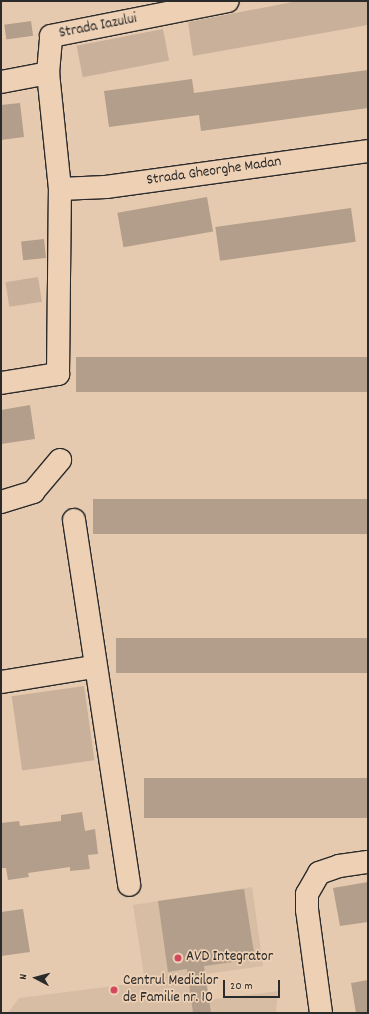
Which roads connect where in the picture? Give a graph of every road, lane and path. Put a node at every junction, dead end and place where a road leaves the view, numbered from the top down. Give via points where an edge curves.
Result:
1 (228, 1) edge
2 (48, 73) junction
3 (1, 82) edge
4 (368, 151) edge
5 (60, 189) junction
6 (1, 383) edge
7 (60, 460) dead end
8 (1, 502) edge
9 (74, 520) dead end
10 (94, 667) junction
11 (1, 682) edge
12 (368, 862) edge
13 (129, 885) dead end
14 (321, 1013) edge

1 - 2 street, Strada Iazului via 52,36
2 - 3 street
2 - 5 street
4 - 5 street, Strada Gheorghe Madan via 106,188
5 - 6 street via 58,374
7 - 8 street via 33,492
9 - 10 street
10 - 11 street
10 - 13 street
12 - 14 street via 340,866 319,873 307,894

